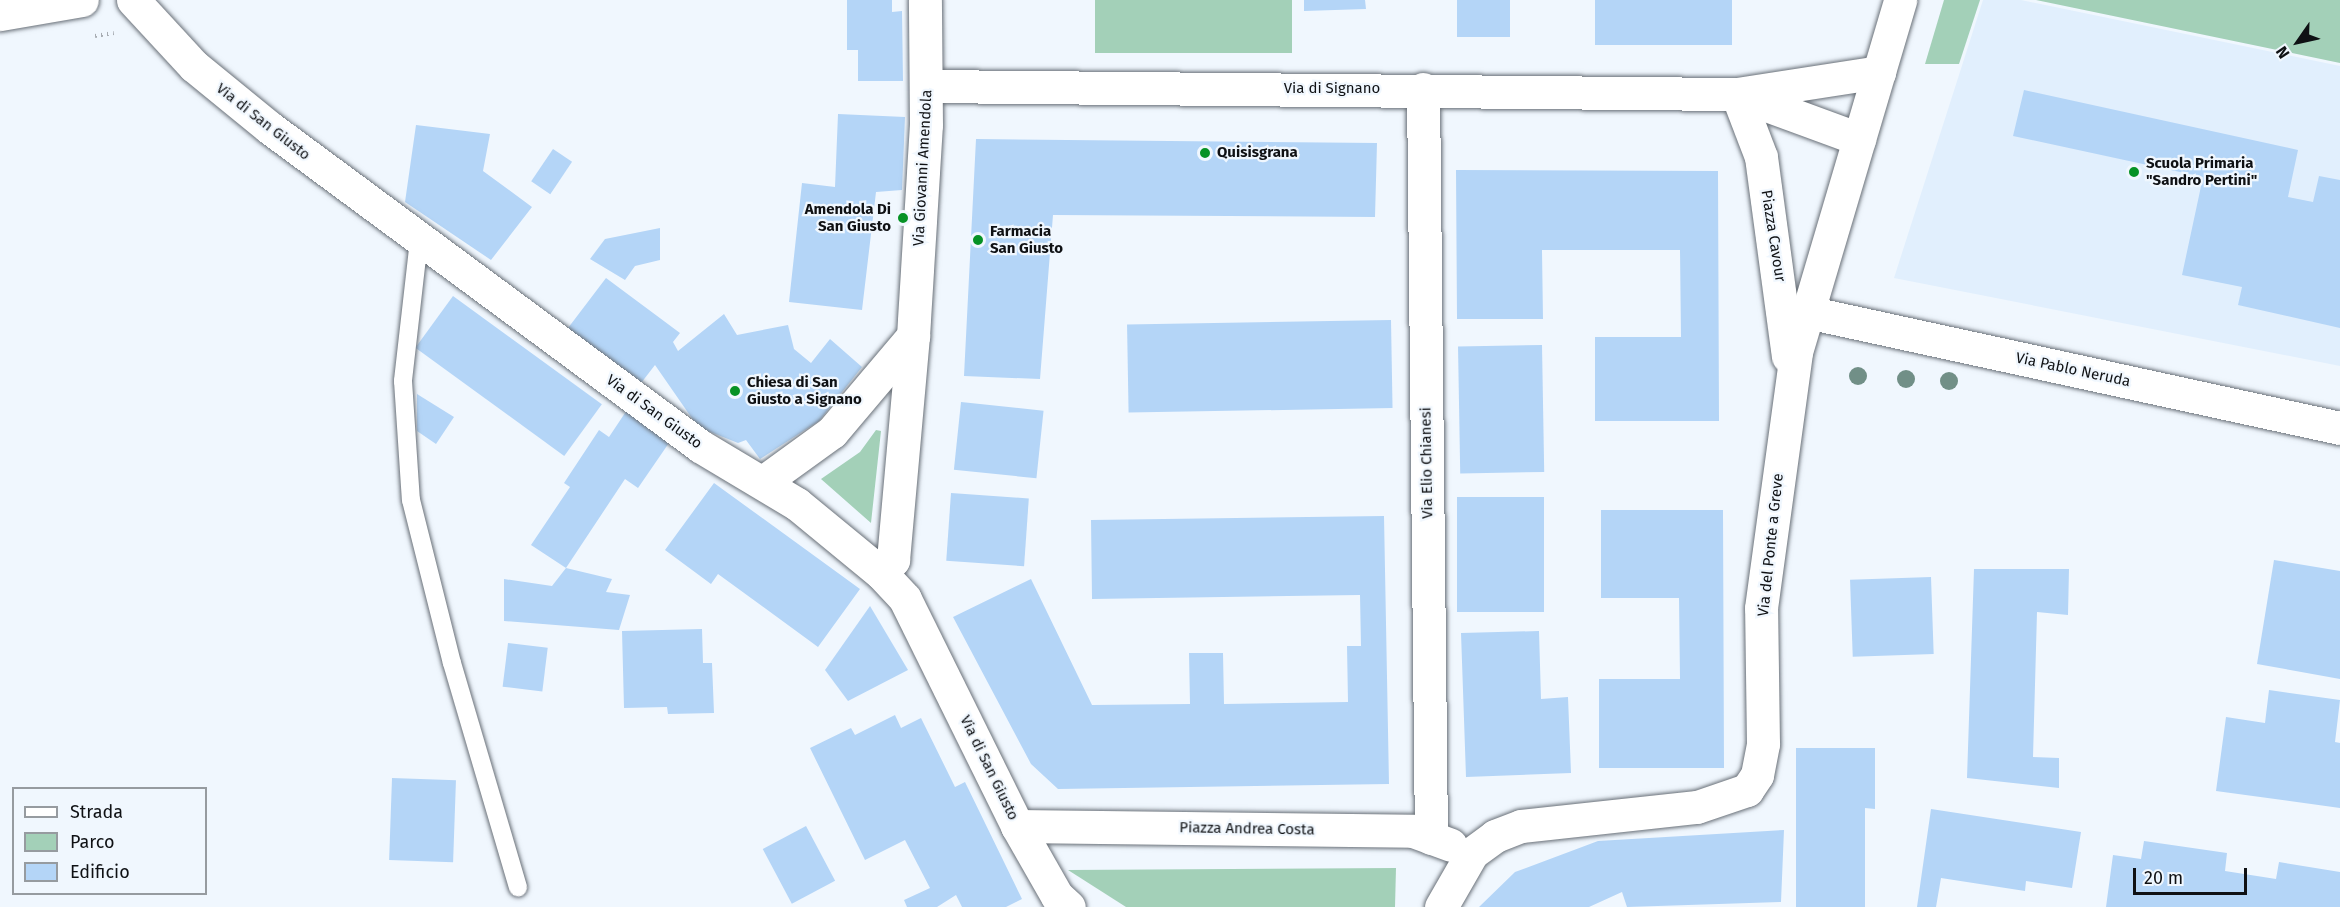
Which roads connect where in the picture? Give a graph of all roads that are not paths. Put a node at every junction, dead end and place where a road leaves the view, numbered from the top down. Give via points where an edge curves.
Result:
1 (82, 0) edge
2 (133, 0) edge
3 (925, 0) edge
4 (1900, 0) edge
5 (0, 14) edge
6 (1879, 72) junction
7 (927, 86) junction
8 (1423, 89) junction
9 (1737, 94) junction
10 (1859, 139) junction
11 (419, 240) junction
12 (1807, 312) junction
13 (913, 336) junction
14 (1790, 383) junction
15 (2340, 428) edge
16 (763, 482) junction
17 (881, 573) junction
18 (1017, 826) junction
19 (1431, 838) junction
20 (1472, 853) junction
21 (518, 887) dead end
22 (1069, 907) edge
23 (1441, 907) edge

1 - 5 street
2 - 11 street, Via di San Giusto via 216,87
3 - 7 street, Via Giovanni Amendola
4 - 6 street, Via del Ponte a Greve
6 - 9 street
6 - 10 street, Via del Ponte a Greve
7 - 8 street, Via di Signano
7 - 13 street, Via Giovanni Amendola
8 - 9 street, Via di Signano
8 - 19 street, Via Elio Chianesi
9 - 10 street
9 - 14 street, Piazza Cavour via 1761,157
10 - 12 street, Via del Ponte a Greve
11 - 16 street, Via di San Giusto via 700,446
11 - 21 lane via 403,381 411,500 452,663
12 - 14 street, Via del Ponte a Greve
12 - 15 street, Via Pablo Neruda
13 - 16 street via 832,432
13 - 17 street, Via Giovanni Amendola via 894,560
14 - 20 street, Via del Ponte a Greve via 1761,608 1763,760 1752,783 1728,799 1697,807 1521,826
16 - 17 street, Via di San Giusto
17 - 18 street, Via di San Giusto via 905,599
18 - 19 street, Piazza Andrea Costa via 1413,831
18 - 22 street, Via di San Giusto via 1057,896
19 - 20 street, Piazza Andrea Costa
20 - 23 street

